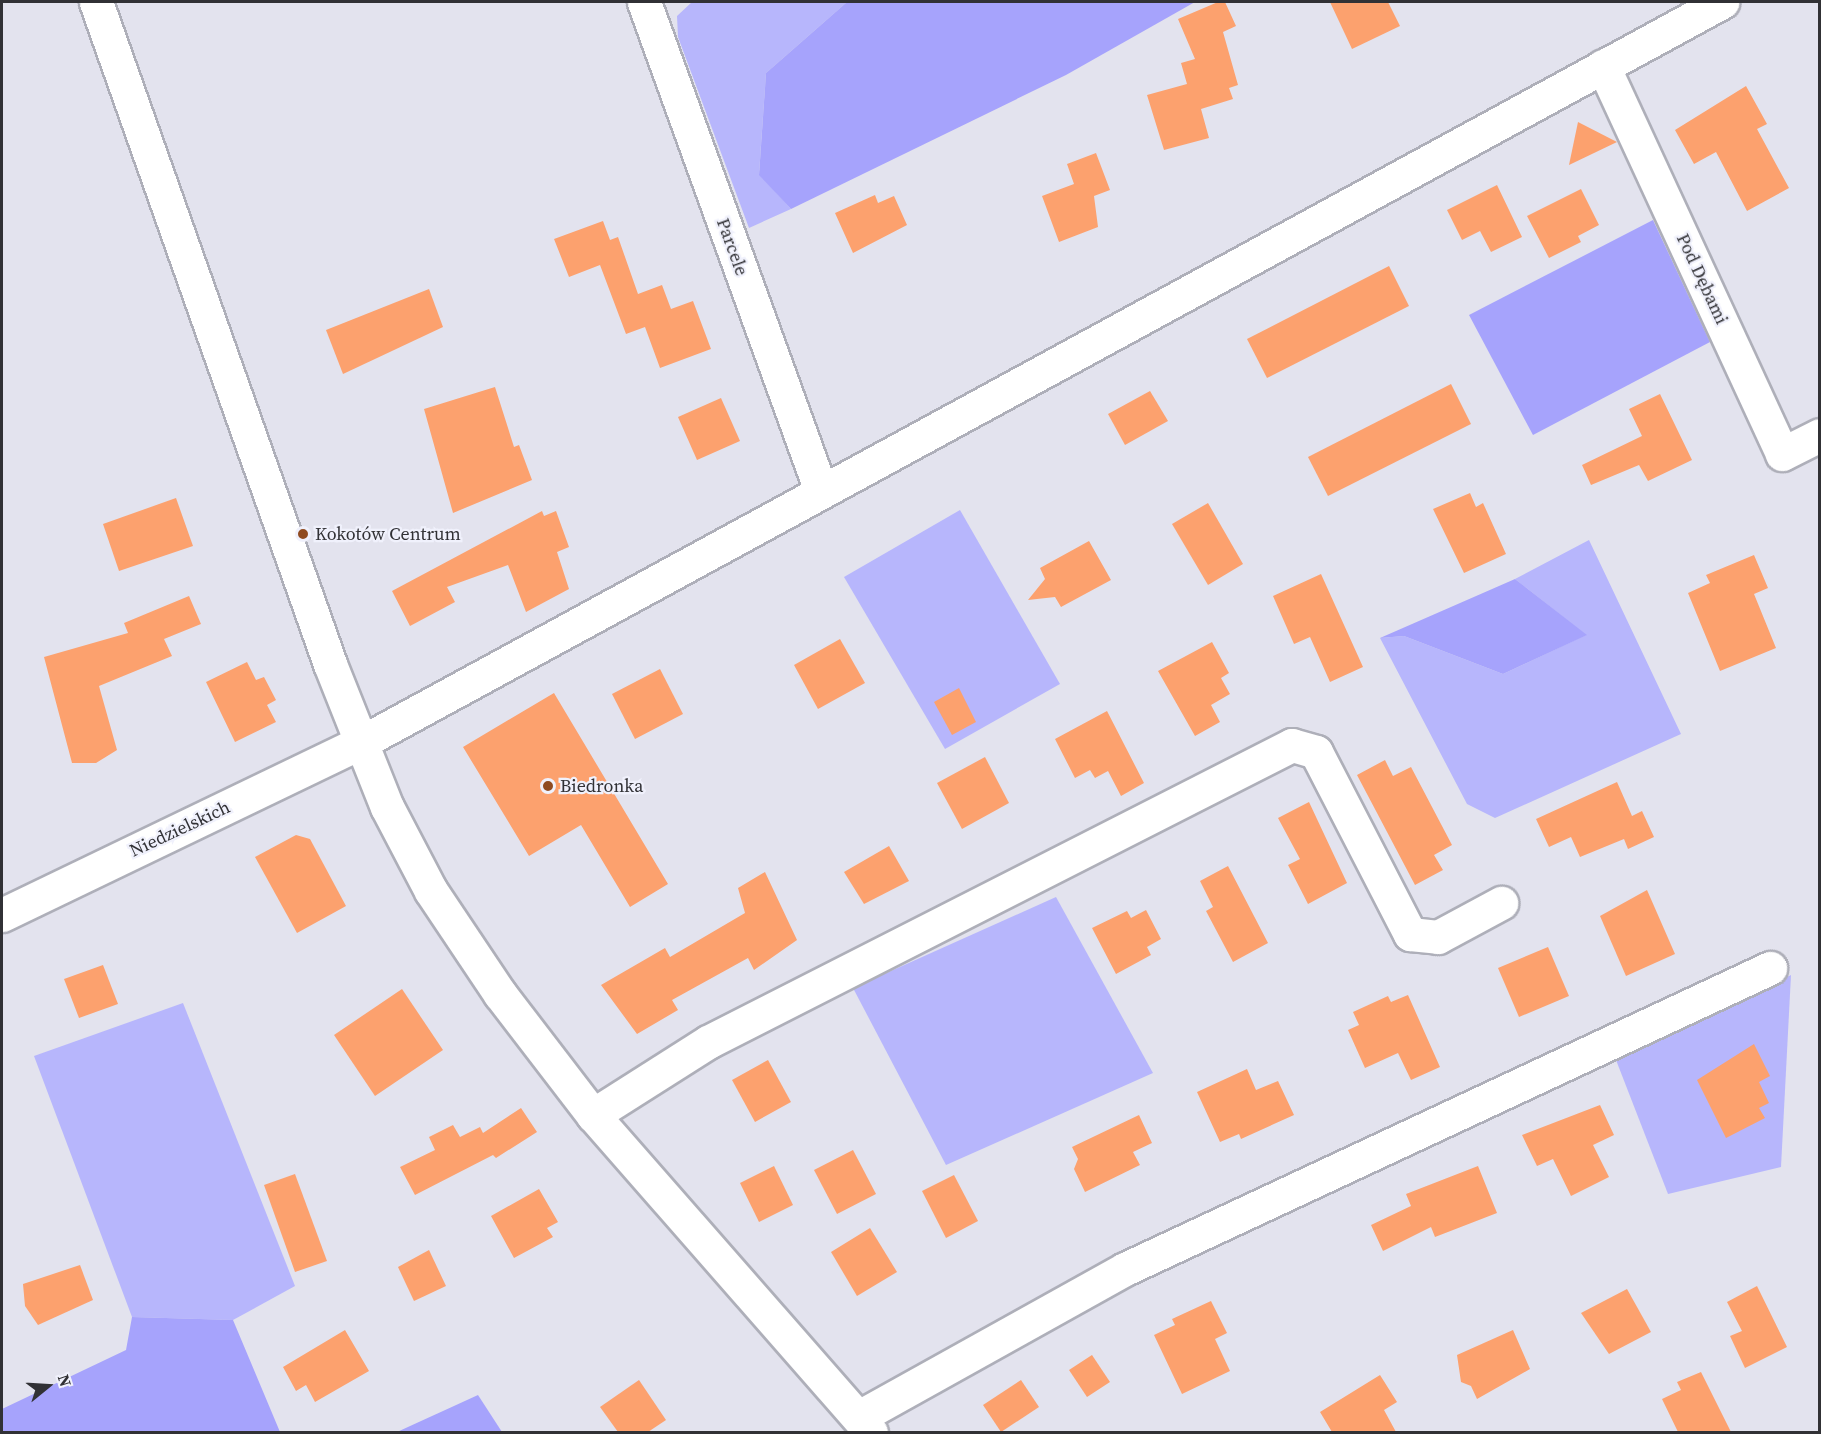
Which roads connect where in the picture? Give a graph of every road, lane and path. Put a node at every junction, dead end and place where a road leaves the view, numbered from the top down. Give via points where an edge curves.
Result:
1 (96, 2) edge
2 (1722, 2) edge
3 (649, 3) edge
4 (1603, 66) junction
5 (1820, 435) edge
6 (821, 491) junction
7 (360, 743) junction
8 (1501, 903) dead end
9 (2, 915) edge
10 (1770, 968) dead end
11 (593, 1115) junction
12 (865, 1425) edge

1 - 7 street
2 - 4 street, Niedzielskich
3 - 6 street, Parcele
4 - 5 street, Pod Dębami via 1782,454
4 - 6 street, Niedzielskich
6 - 7 street, Niedzielskich
7 - 9 street, Niedzielskich
7 - 11 street via 443,912
8 - 11 street via 1438,937 1410,934 1316,752 1292,745 708,1042
10 - 12 street via 1125,1269
11 - 12 street

